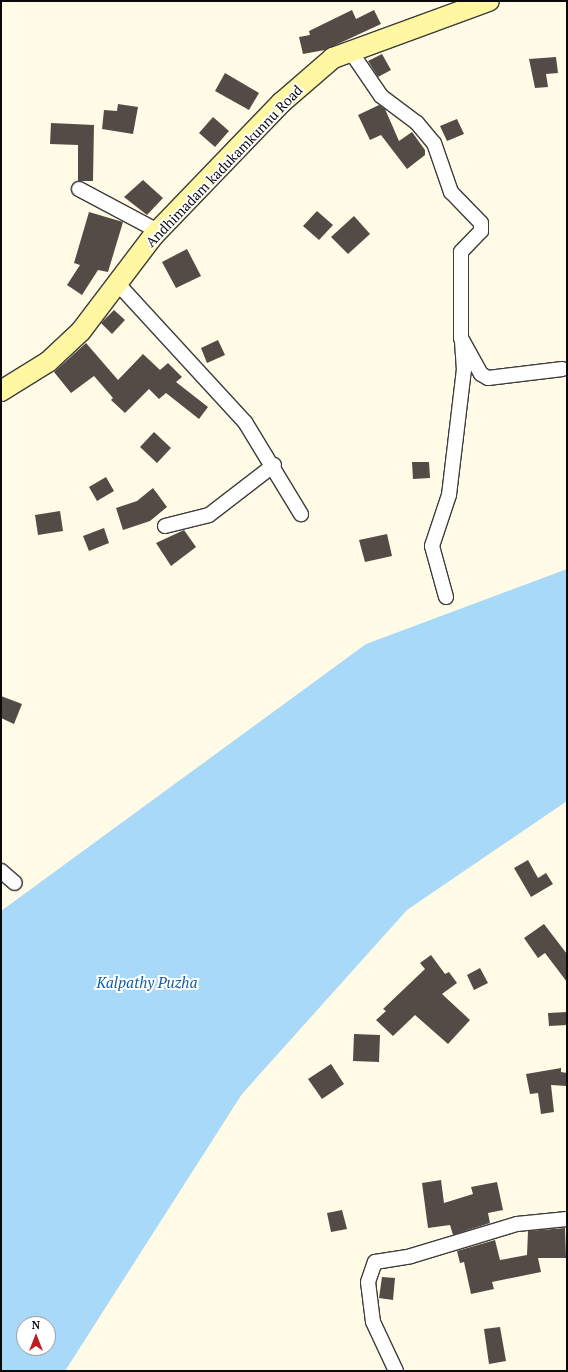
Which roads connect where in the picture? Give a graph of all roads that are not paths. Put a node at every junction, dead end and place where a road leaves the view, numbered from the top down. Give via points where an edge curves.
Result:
1 (488, 1) edge
2 (351, 52) junction
3 (79, 190) dead end
4 (158, 231) junction
5 (117, 283) junction
6 (461, 338) junction
7 (562, 369) dead end
8 (1, 391) edge
9 (274, 465) junction
10 (301, 514) dead end
11 (165, 526) dead end
12 (446, 597) dead end
13 (1, 871) edge
14 (15, 883) dead end
15 (567, 1219) edge
16 (396, 1371) edge

1 - 2 street, Andhimadam kadukamkunnu Road
2 - 4 street, Andhimadam kadukamkunnu Road via 332,58 281,103
2 - 6 street via 381,96 417,123 434,143 451,192 481,222 481,231 461,252
3 - 4 street
4 - 5 street, Andhimadam kadukamkunnu Road
5 - 8 street, Andhimadam kadukamkunnu Road via 81,331 48,362
5 - 9 street via 245,422
6 - 7 street via 481,374 488,378
6 - 12 street via 464,370 449,495 432,546
9 - 10 street
9 - 11 street via 208,514
13 - 14 street
15 - 16 street via 517,1224 411,1256 375,1262 368,1282 373,1322

